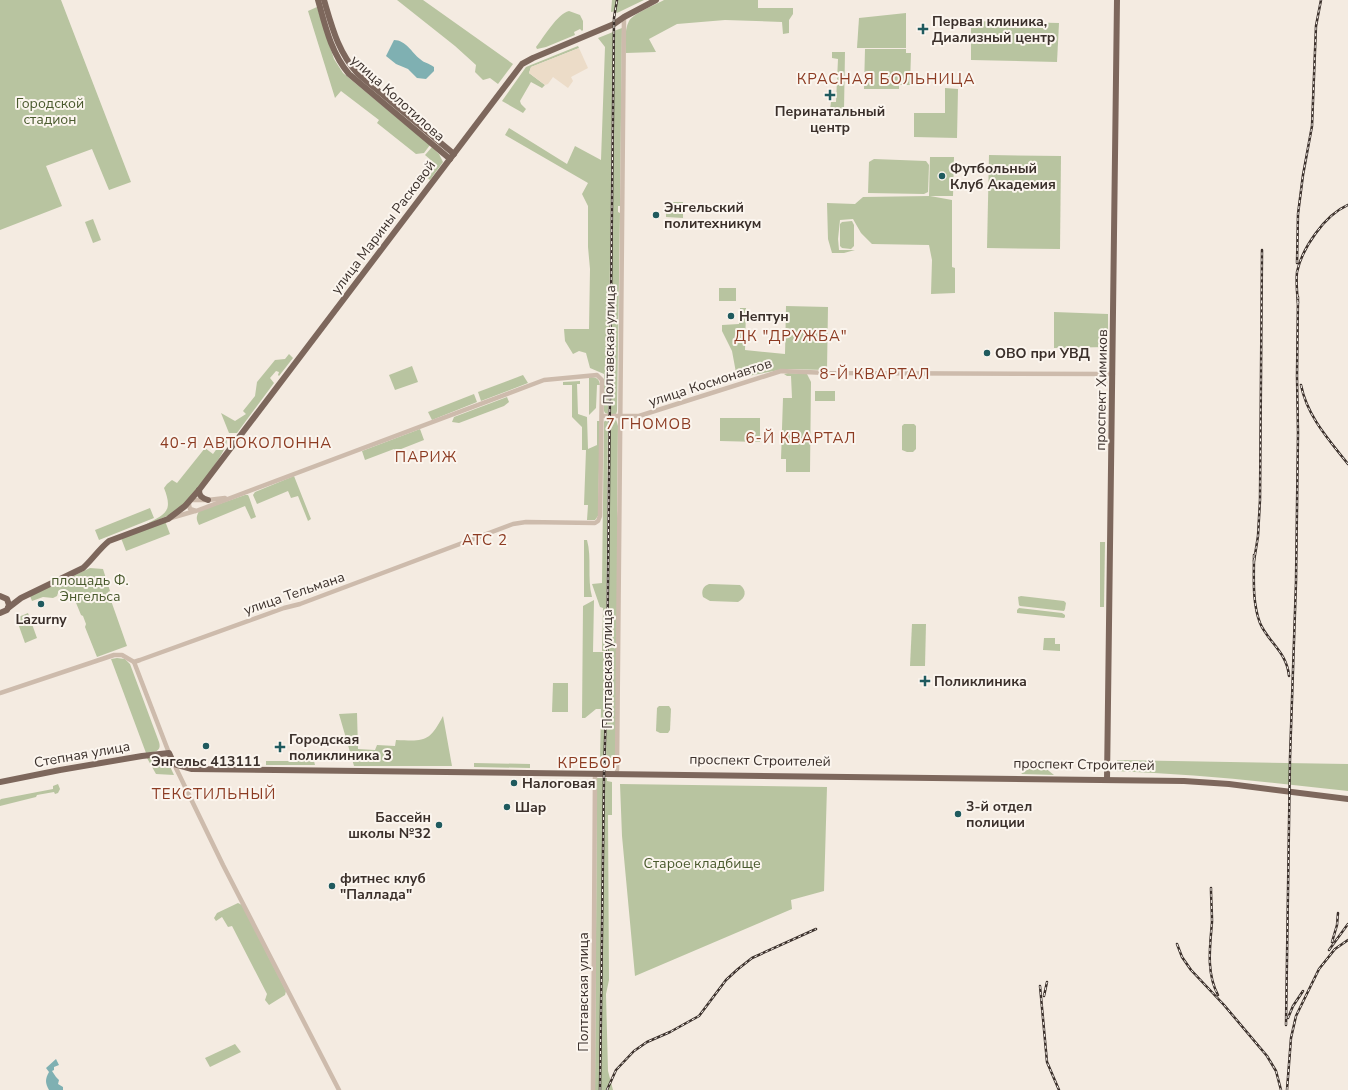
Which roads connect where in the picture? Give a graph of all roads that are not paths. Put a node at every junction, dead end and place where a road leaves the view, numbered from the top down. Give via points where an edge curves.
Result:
1 (318, 0) edge
2 (324, 0) edge
3 (656, 0) edge
4 (1117, 0) edge
5 (624, 17) junction
6 (329, 28) junction
7 (452, 157) junction
8 (1113, 374) junction
9 (602, 416) junction
10 (619, 416) junction
11 (199, 490) junction
12 (234, 496) junction
13 (208, 500) junction
14 (190, 501) junction
15 (196, 511) junction
16 (168, 519) junction
17 (598, 520) joint
18 (2, 596) edge
19 (21, 598) junction
20 (4, 611) edge
21 (0, 618) edge
22 (134, 662) junction
23 (0, 693) edge
24 (169, 752) junction
25 (173, 762) junction
26 (617, 770) junction
27 (595, 772) junction
28 (805, 774) junction
29 (1107, 778) junction
30 (0, 782) edge
31 (1261, 786) junction
32 (1348, 795) edge
33 (1348, 799) edge
34 (339, 1090) edge
35 (593, 1090) edge

1 - 6 main road, улица Колотилова
2 - 6 main road, улица Колотилова
3 - 5 main road, улица Марины Расковой
4 - 8 main road, проспект Химиков
5 - 7 main road, улица Марины Расковой via 614,24 522,64
5 - 10 street, Полтавская улица
6 - 7 main road, улица Колотилова via 336,56 349,74
7 - 11 main road, улица Марины Расковой
8 - 10 street, улица Космонавтов via 781,371 639,416
8 - 29 main road, проспект Химиков
9 - 10 street, улица Космонавтов
9 - 12 street, Полтавская улица via 601,378 596,375 544,380
9 - 17 street, Полтавская улица
10 - 26 street, Полтавская улица
11 - 13 main road via 201,497
11 - 14 main road, улица Марины Расковой
12 - 13 street
12 - 15 street
13 - 14 street
14 - 15 street via 190,509
14 - 16 main road, улица Марины Расковой
15 - 16 street
16 - 19 main road, улица Марины Расковой via 108,541 83,568
17 - 22 street, улица Тельмана via 594,523 513,524 300,604
18 - 19 main road
18 - 20 main road via 8,602
19 - 20 main road
20 - 21 main road
22 - 23 street via 122,655 114,655
22 - 24 street
24 - 25 main road
24 - 30 main road, Степная улица
25 - 27 main road, проспект Строителей via 192,766
25 - 34 street
26 - 27 main road, проспект Строителей
26 - 28 main road, проспект Строителей
27 - 28 main road, проспект Строителей
27 - 35 street, Полтавская улица
28 - 29 main road, проспект Строителей
29 - 31 main road, проспект Строителей via 1184,777
31 - 32 main road, проспект Строителей
31 - 33 main road, проспект Строителей

